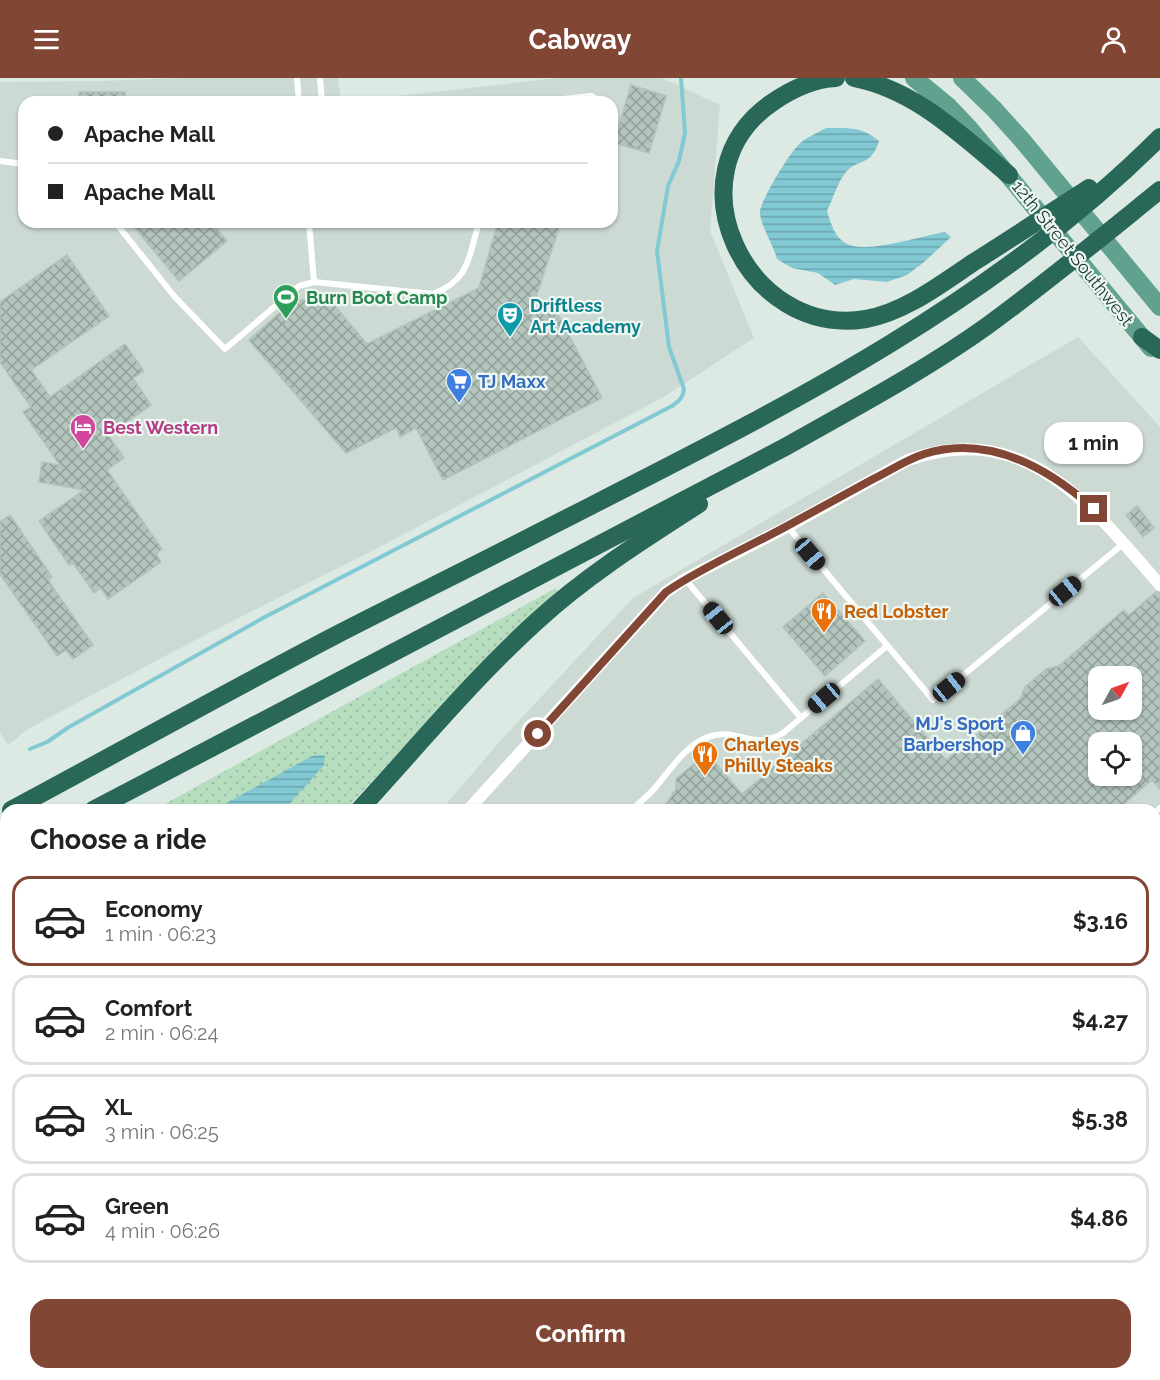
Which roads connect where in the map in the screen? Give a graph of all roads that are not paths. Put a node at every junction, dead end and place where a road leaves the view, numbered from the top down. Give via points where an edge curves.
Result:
1 (297, 78) edge
2 (320, 78) edge
3 (836, 78) edge
4 (854, 78) edge
5 (914, 78) edge
6 (962, 78) edge
7 (298, 96) edge
8 (322, 96) edge
9 (1160, 136) edge
10 (1145, 151) junction
11 (0, 161) edge
12 (18, 163) edge
13 (1009, 175) junction
14 (1160, 190) edge
15 (120, 228) edge
16 (310, 228) edge
17 (477, 228) edge
18 (314, 282) junction
19 (1160, 307) edge
20 (1142, 337) junction
21 (1160, 350) edge
22 (1160, 358) edge
23 (787, 447) junction
24 (787, 526) junction
25 (1124, 543) junction
26 (686, 579) junction
27 (1160, 585) edge
28 (887, 646) junction
29 (801, 718) junction
30 (20, 804) edge
31 (104, 804) edge
32 (365, 804) edge
33 (474, 804) edge
34 (638, 804) edge

1 - 7 lane
2 - 8 lane
3 - 10 highway via 805,84 764,108 748,124 732,153 723,192 729,236 761,284 786,303 823,317 867,318 915,300
4 - 13 highway via 894,90 933,112
5 - 13 main road, 12th Street Southwest via 948,106
6 - 19 main road, 12th Street Southwest via 994,109
9 - 10 highway
10 - 30 highway via 1083,206 975,289 811,391 337,634
11 - 12 lane
13 - 20 main road, 12th Street Southwest
14 - 23 highway via 986,326
15 - 18 lane via 174,296 225,349 299,286
16 - 18 lane
17 - 18 lane via 464,272 456,282 433,294
20 - 21 highway
20 - 22 main road, 12th Street Southwest
23 - 31 highway
23 - 32 highway via 634,546 538,619
24 - 25 street via 908,460 949,449 982,449 1022,460 1059,481 1100,515
24 - 26 street
24 - 28 lane
25 - 27 street
25 - 28 lane via 933,700
26 - 29 lane
26 - 33 street via 654,604
28 - 29 lane
29 - 34 lane via 772,740 723,735 701,741 673,763

